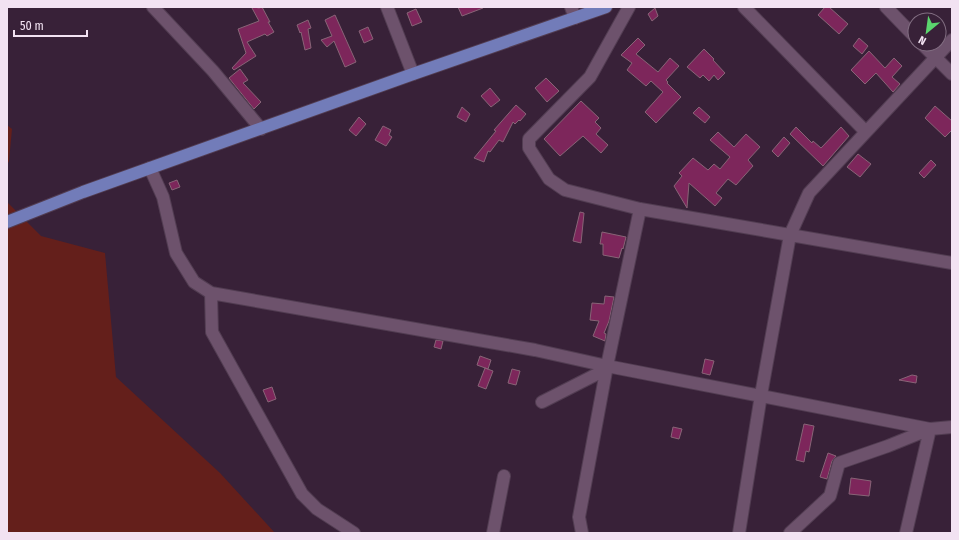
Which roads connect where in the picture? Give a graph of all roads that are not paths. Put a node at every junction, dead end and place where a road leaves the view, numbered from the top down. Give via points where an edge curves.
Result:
1 (153, 7) edge
2 (387, 7) edge
3 (606, 7) edge
4 (629, 7) edge
5 (744, 7) edge
6 (886, 7) edge
7 (573, 12) edge
8 (907, 29) edge
9 (952, 40) edge
10 (931, 52) edge
11 (936, 57) junction
12 (413, 74) junction
13 (952, 74) edge
14 (260, 129) junction
15 (866, 132) junction
16 (150, 168) junction
17 (640, 209) junction
18 (7, 222) edge
19 (790, 235) junction
20 (952, 263) edge
21 (211, 293) junction
22 (607, 366) junction
23 (761, 395) junction
24 (542, 402) dead end
25 (952, 427) edge
26 (930, 429) junction
27 (504, 476) dead end
28 (354, 533) edge
29 (493, 533) edge
30 (582, 533) edge
31 (739, 533) edge
32 (790, 533) edge
33 (906, 533) edge

1 - 14 street via 214,71
2 - 12 street
3 - 7 main road
4 - 17 street via 590,77 529,139 528,144 549,179 565,190
5 - 15 street
6 - 8 street
7 - 12 main road
9 - 11 street
10 - 11 street
11 - 13 street
11 - 15 street
12 - 14 main road
14 - 16 main road
15 - 19 street via 809,193
16 - 18 main road
16 - 21 street via 163,197 176,253 194,282
17 - 19 street
17 - 22 street
19 - 20 street
19 - 23 street
21 - 22 street via 535,350
21 - 28 street via 212,332 302,494 317,509
22 - 23 street
22 - 24 street via 602,372
22 - 30 street via 579,517
23 - 26 street
23 - 31 street
25 - 26 street
26 - 32 street via 839,463 830,496
26 - 33 street
27 - 29 street

